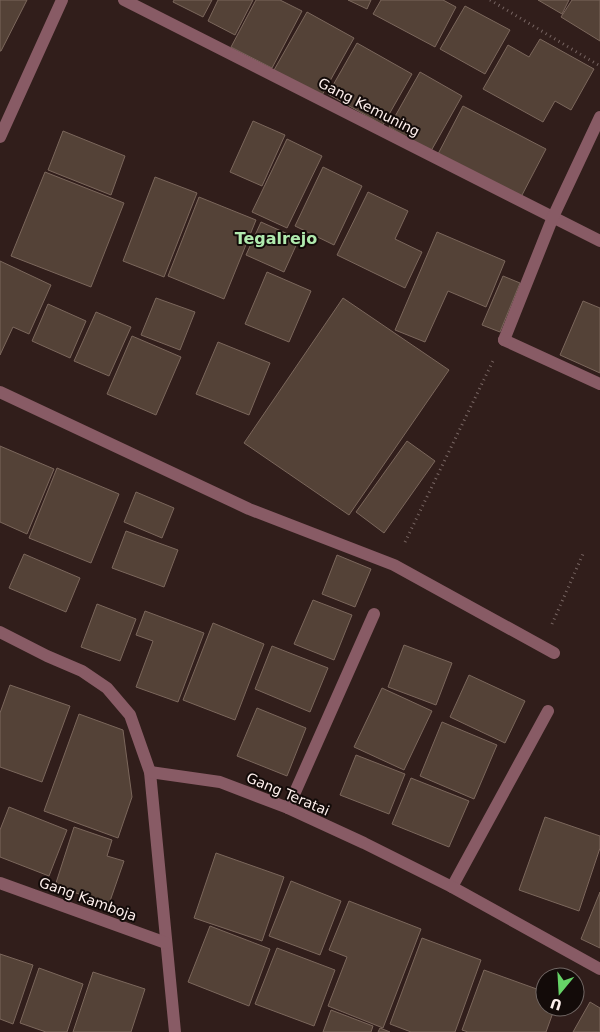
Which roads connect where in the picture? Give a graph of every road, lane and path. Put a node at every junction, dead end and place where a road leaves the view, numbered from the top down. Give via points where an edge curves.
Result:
1 (62, 0) edge
2 (124, 0) edge
3 (490, 0) edge
4 (600, 66) edge
5 (600, 117) edge
6 (0, 137) edge
7 (553, 217) junction
8 (600, 241) edge
9 (504, 340) junction
10 (600, 384) edge
11 (0, 392) edge
12 (583, 554) dead end
13 (394, 565) junction
14 (374, 614) dead end
15 (0, 632) edge
16 (542, 646) junction
17 (554, 653) dead end
18 (548, 712) dead end
19 (150, 772) junction
20 (288, 808) junction
21 (0, 883) edge
22 (452, 888) junction
23 (166, 943) junction
24 (600, 969) edge
25 (175, 1032) edge

1 - 6 street
2 - 7 street, Gang Kemuning
3 - 4 path
5 - 7 street
7 - 8 street, Gang Kemuning
7 - 9 street
9 - 10 street
9 - 13 path
11 - 13 street via 249,510
12 - 16 path
13 - 16 street
14 - 20 street
15 - 19 street via 82,671 107,688 130,715
16 - 17 street
18 - 22 street
19 - 20 street, Gang Teratai via 220,782
19 - 23 street
20 - 22 street, Gang Teratai
21 - 23 street, Gang Kamboja
22 - 24 street, Gang Teratai
23 - 25 street

